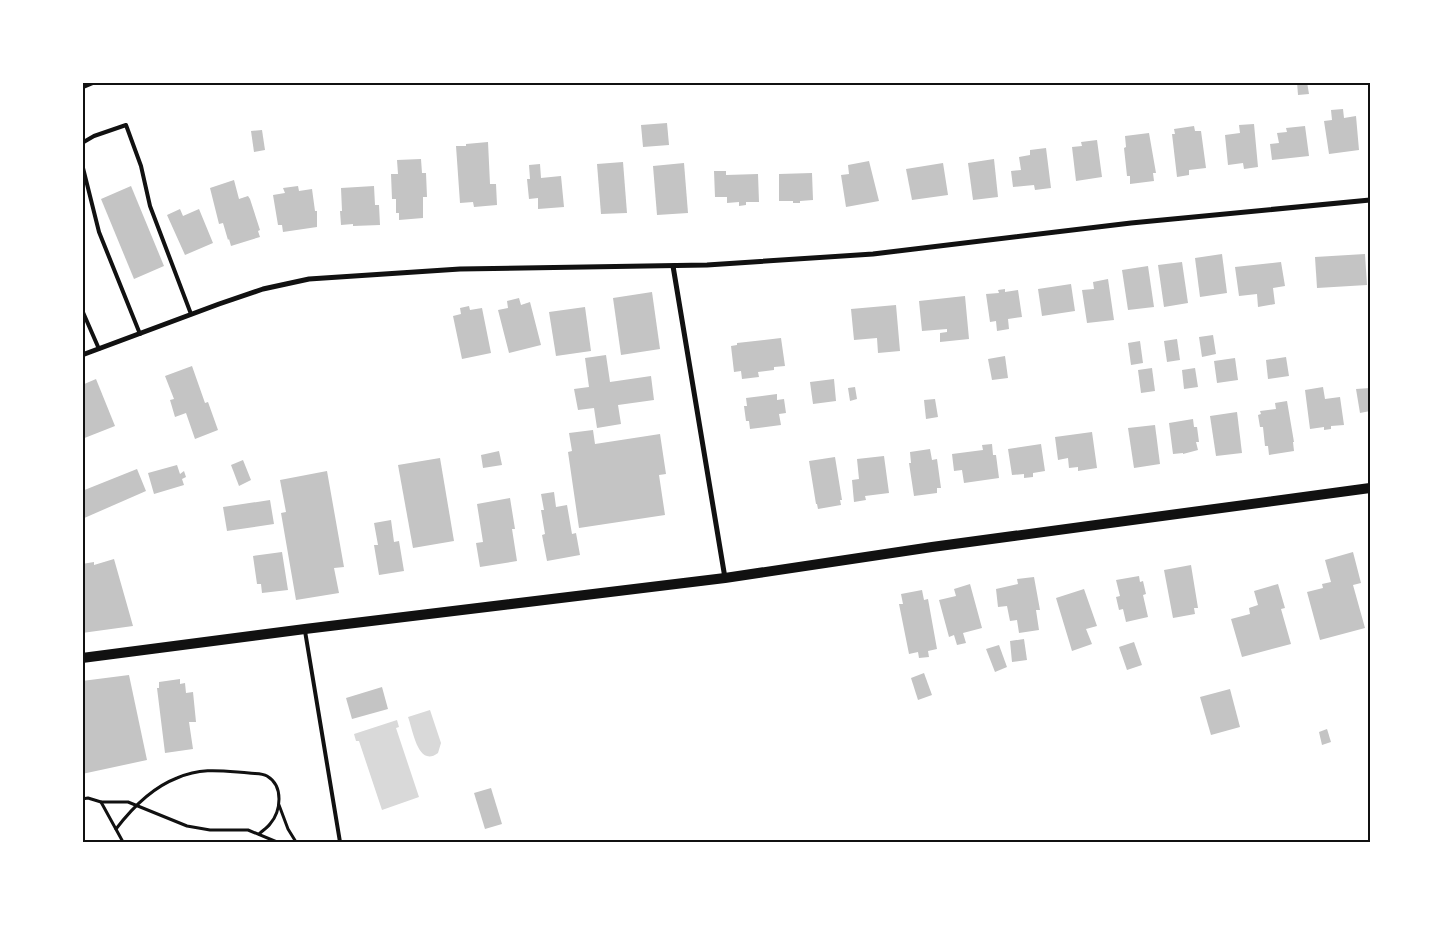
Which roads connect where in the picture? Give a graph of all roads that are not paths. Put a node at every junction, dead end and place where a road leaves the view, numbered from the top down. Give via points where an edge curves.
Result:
1 (94, 82) edge
2 (82, 87) edge
3 (82, 143) edge
4 (82, 164) edge
5 (1370, 200) edge
6 (673, 266) junction
7 (82, 310) edge
8 (192, 314) junction
9 (140, 334) junction
10 (99, 349) junction
11 (82, 355) edge
12 (1370, 488) edge
13 (725, 578) junction
14 (304, 629) junction
15 (82, 658) edge
16 (340, 842) edge

1 - 2 street
3 - 8 lane via 126,125 141,166 150,206
4 - 9 lane via 99,232
5 - 6 street via 1131,223 873,254
6 - 8 street via 460,269 309,279 263,289
6 - 13 street
7 - 10 lane
8 - 9 street
9 - 10 street
10 - 11 street
12 - 13 main road
13 - 14 main road
14 - 15 main road
14 - 16 lane

